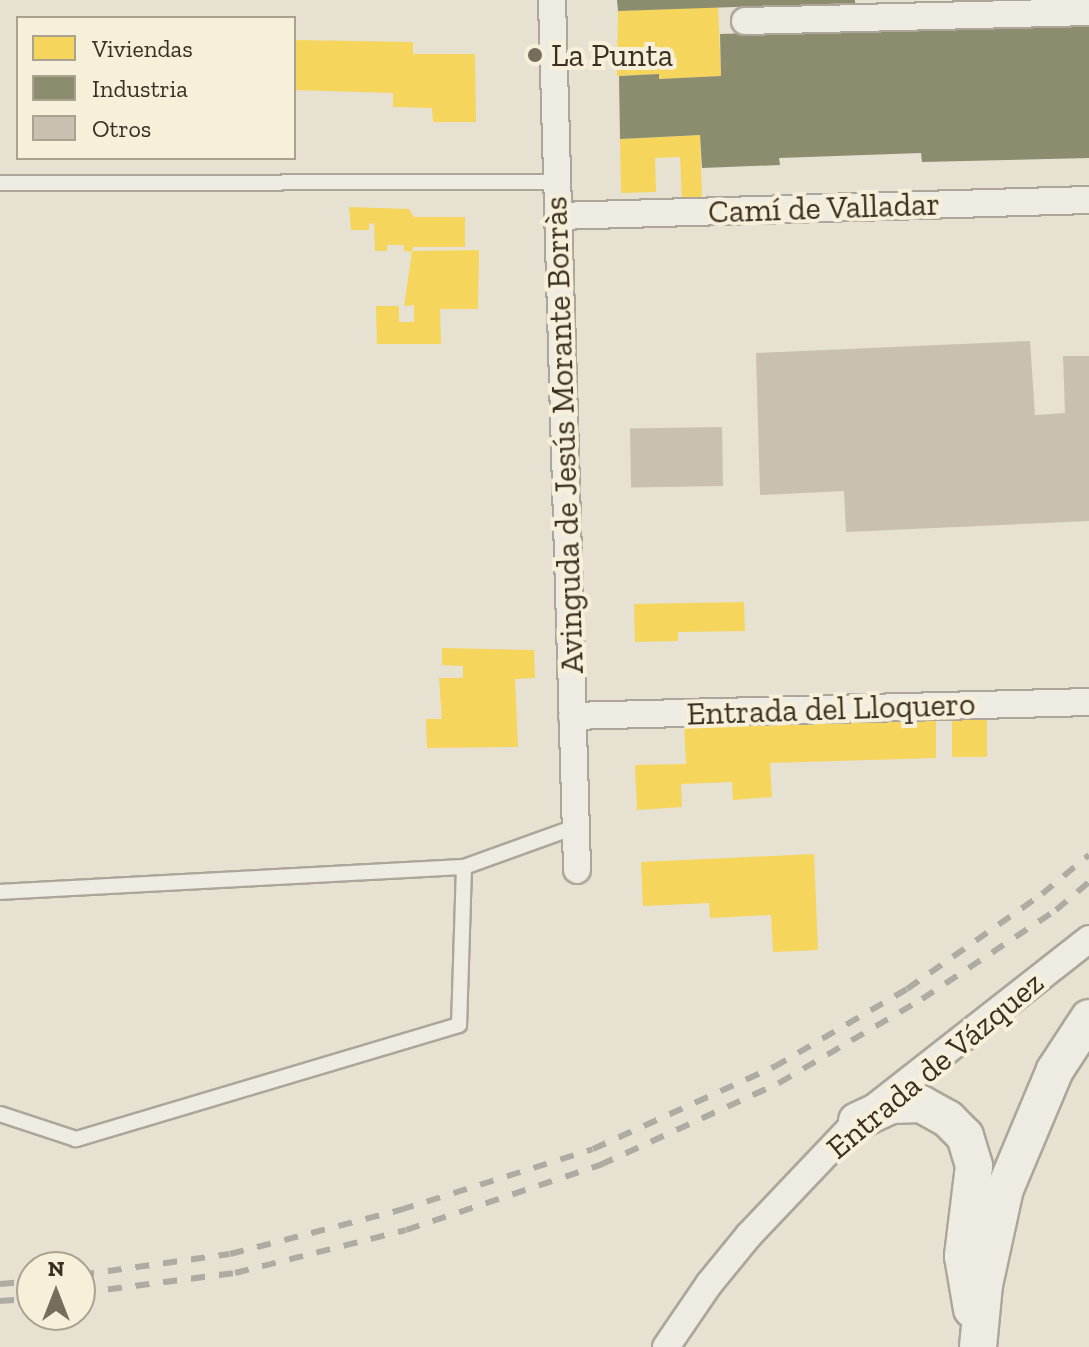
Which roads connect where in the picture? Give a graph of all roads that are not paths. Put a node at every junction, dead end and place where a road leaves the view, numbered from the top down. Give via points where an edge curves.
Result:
1 (552, 0) edge
2 (1089, 12) edge
3 (745, 21) dead end
4 (557, 182) junction
5 (0, 183) edge
6 (1089, 200) edge
7 (559, 216) junction
8 (1089, 702) edge
9 (572, 716) junction
10 (575, 827) junction
11 (464, 867) junction
12 (577, 870) dead end
13 (0, 892) edge
14 (1089, 939) edge
15 (1089, 1018) edge
16 (1089, 1034) edge
17 (1055, 1070) junction
18 (0, 1114) edge
19 (857, 1121) junction
20 (978, 1346) edge
21 (666, 1347) edge

1 - 4 street, Avinguda de Jesús Morante Borràs
2 - 3 street
4 - 5 lane
4 - 7 street, Avinguda de Jesús Morante Borràs
6 - 7 street, Camí de Valladar
7 - 9 street, Avinguda de Jesús Morante Borràs
8 - 9 street, Entrada del Lloquero
9 - 10 street, Avinguda de Jesús Morante Borràs
10 - 11 lane
10 - 12 street, Avinguda de Jesús Morante Borràs
11 - 13 lane
11 - 18 lane via 459,1025 76,1139
14 - 19 street, Entrada de Vázquez
15 - 17 street
16 - 17 street
17 - 20 street via 1005,1189 984,1285
19 - 20 street via 892,1105 921,1104 965,1136 974,1166 963,1256
19 - 21 street, Entrada de Vázquez via 749,1235

